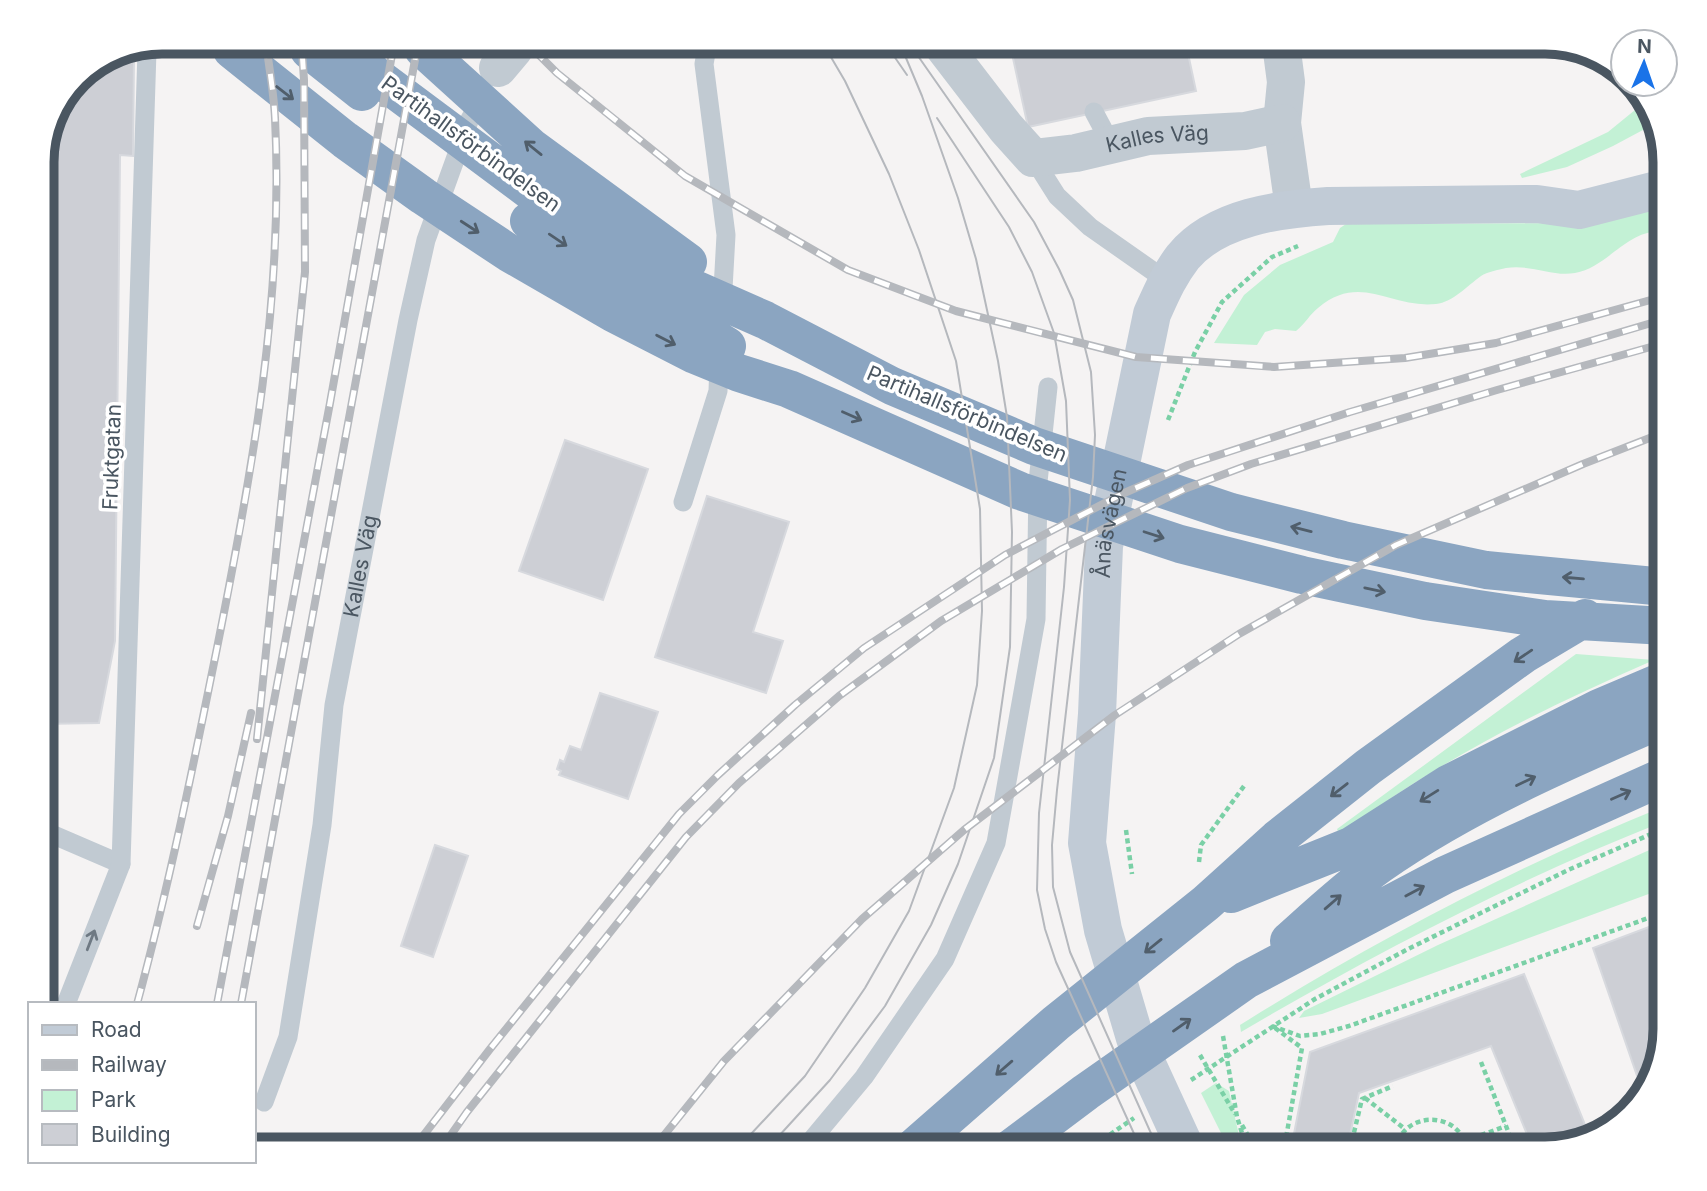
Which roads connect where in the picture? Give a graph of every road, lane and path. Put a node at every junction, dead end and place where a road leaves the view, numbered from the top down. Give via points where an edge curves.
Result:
1 (237, 54) edge
2 (314, 54) edge
3 (351, 54) edge
4 (429, 54) edge
5 (705, 54) edge
6 (949, 54) edge
7 (1282, 54) edge
8 (147, 55) edge
9 (506, 58) edge
10 (1282, 123) junction
11 (1033, 158) junction
12 (1653, 171) edge
13 (1653, 191) edge
14 (1537, 204) junction
15 (1294, 208) junction
16 (1167, 281) junction
17 (765, 320) junction
18 (1048, 387) dead end
19 (789, 388) junction
20 (683, 502) dead end
21 (1653, 577) edge
22 (1653, 586) edge
23 (1653, 625) edge
24 (1653, 685) edge
25 (1653, 724) edge
26 (1653, 781) edge
27 (1244, 786) dead end
28 (1653, 833) edge
29 (54, 835) edge
30 (121, 864) junction
31 (1202, 885) junction
32 (1653, 916) edge
33 (1246, 980) junction
34 (67, 1002) edge
35 (1221, 1024) dead end
36 (1271, 1026) junction
37 (1264, 1031) dead end
38 (1481, 1062) dead end
39 (1393, 1086) dead end
40 (1365, 1098) junction
41 (264, 1102) dead end
42 (1237, 1117) junction
43 (1506, 1126) junction
44 (1405, 1129) junction
45 (814, 1137) edge
46 (926, 1137) edge
47 (1026, 1137) edge
48 (1180, 1137) edge
49 (1243, 1137) edge
50 (1249, 1137) edge
51 (1285, 1137) edge
52 (1353, 1137) edge
53 (1400, 1137) edge
54 (1463, 1137) edge
55 (1476, 1137) edge
56 (1510, 1137) edge

1 -> 19 highway, Partihallsförbindelsen via 345,140 519,259 695,355
2 -> 19 highway, Partihallsförbindelsen via 528,220
3 - 17 highway, Partihallsförbindelsen via 529,191 690,287
17 -> 4 highway via 531,147
5 - 20 lane via 726,235 718,391
6 - 11 street
7 - 10 street via 1286,82
8 - 30 lane, Fruktgatan
9 - 41 lane, Kalles Väg via 468,121 426,240 334,705 322,825 288,1037
10 - 11 street, Kalles Väg via 1245,131 1147,136 1103,128 1076,153
10 - 15 street
11 - 16 lane via 1057,196 1090,227
12 - 14 street, Ånäsvägen via 1569,189
13 - 14 street, Ånäsvägen via 1579,210
14 - 15 street, Ånäsvägen
15 - 16 street, Ånäsvägen via 1208,234
16 - 48 street, Ånäsvägen via 1152,314 1104,546 1087,843 1103,930 1135,1038
22 -> 17 highway, Partihallsförbindelsen via 1486,570 1231,512 1034,446 892,386
18 - 45 lane via 1038,482 1036,619 996,843 945,959 864,1077
19 -> 23 highway, Partihallsförbindelsen via 1020,491 1180,544 1425,601 1545,619
21 -> 31 highway via 1523,655 1277,839
24 -> 31 highway via 1448,784 1351,846
33 -> 25 highway via 1349,888 1399,853 1492,798
33 -> 26 highway via 1445,875
27 - 31 path via 1201,845
28 - 36 path via 1481,911
29 - 30 lane
34 -> 30 lane, Fruktgatan
31 -> 46 highway via 1056,1023
32 - 36 path via 1349,1026 1300,1035
47 -> 33 highway
35 - 42 path
36 - 37 path
36 - 51 path via 1303,1048
38 - 43 path
39 - 40 path
40 - 44 path
40 - 52 path
42 - 49 path
42 - 50 path
43 - 55 path
43 - 56 path
44 - 53 path
44 - 54 path via 1431,1118 1458,1129

